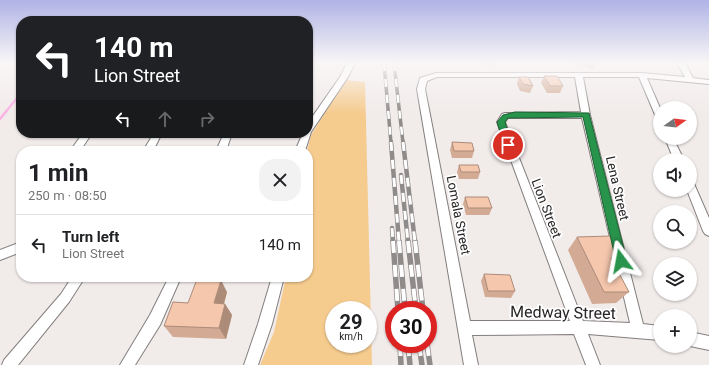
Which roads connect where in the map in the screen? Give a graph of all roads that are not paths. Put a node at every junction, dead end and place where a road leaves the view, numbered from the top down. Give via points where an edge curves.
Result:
1 (342, 80) edge
2 (423, 80) edge
3 (580, 80) edge
4 (644, 80) edge
5 (690, 80) edge
6 (709, 82) edge
7 (653, 101) edge
8 (586, 115) junction
9 (313, 123) edge
10 (695, 197) edge
11 (709, 230) edge
12 (16, 248) edge
13 (0, 254) edge
14 (76, 282) edge
15 (173, 282) edge
16 (277, 282) edge
17 (465, 328) junction
18 (578, 328) junction
19 (638, 330) junction
20 (653, 332) edge
21 (697, 340) edge
22 (709, 343) edge
23 (9, 365) edge
24 (126, 365) edge
25 (251, 365) edge
26 (471, 365) edge
27 (593, 365) edge

1 - 9 street
2 - 17 street, Lomala Street via 421,88
3 - 8 street, Lena Street
4 - 7 street
5 - 6 street
8 - 18 street, Lion Street via 515,115 505,116 501,122
8 - 19 street, Lena Street
10 - 11 street
12 - 13 street
14 - 23 street
15 - 24 street via 158,314
16 - 25 street
17 - 18 street, Medway Street
17 - 26 street, Lomala Street
18 - 19 street, Medway Street
18 - 27 street, Lion Street
19 - 20 street, Medway Street
21 - 22 street

